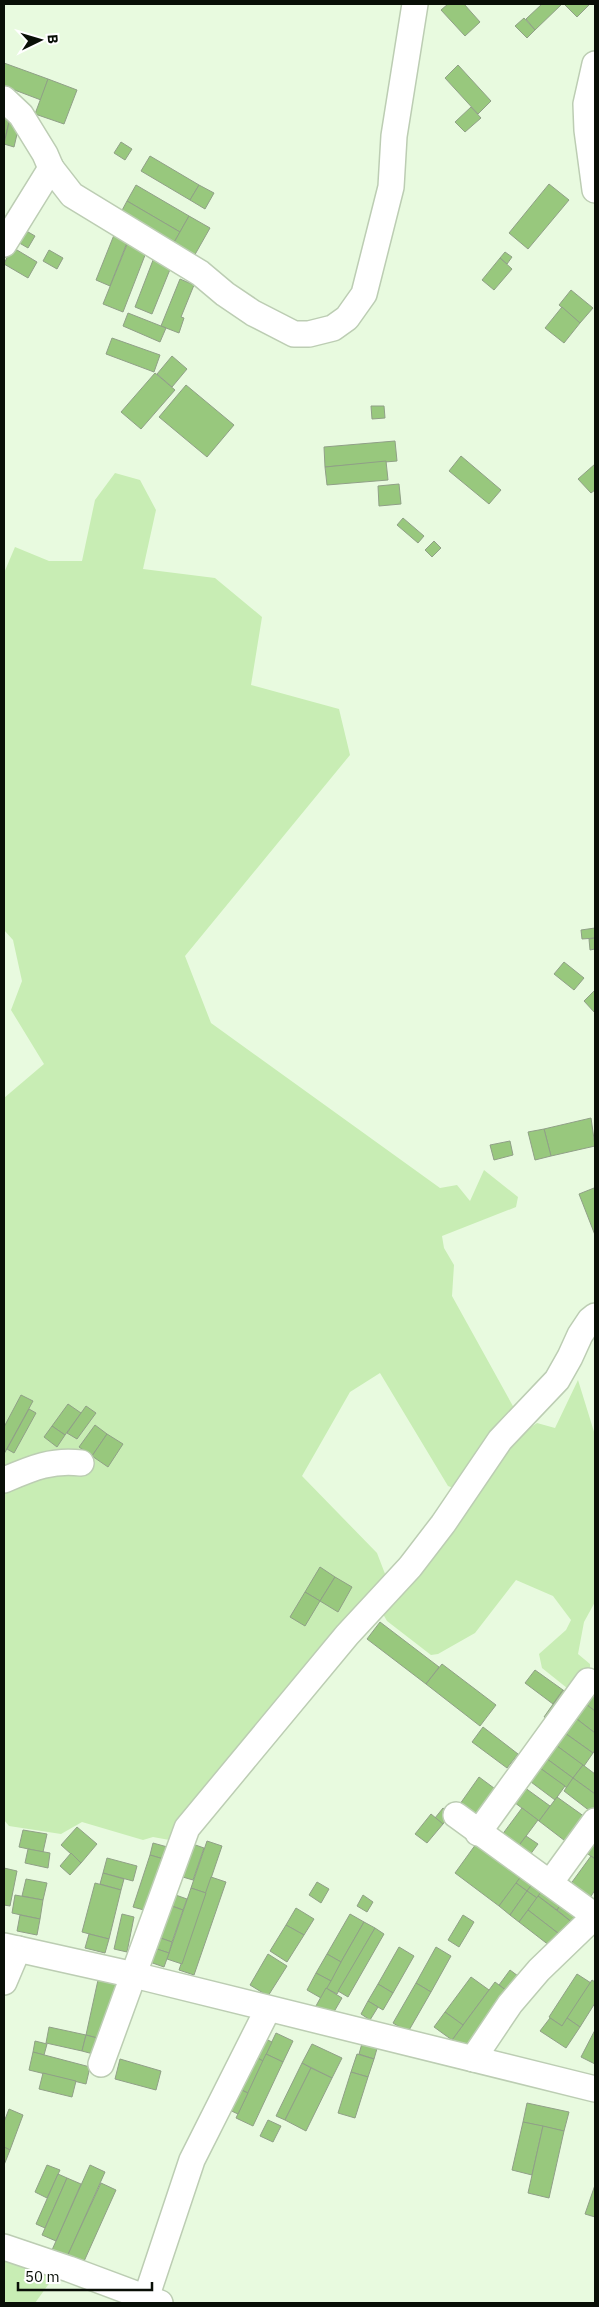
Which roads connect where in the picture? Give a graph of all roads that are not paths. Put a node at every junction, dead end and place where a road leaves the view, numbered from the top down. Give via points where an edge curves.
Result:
1 (415, 4) edge
2 (595, 64) edge
3 (4, 100) edge
4 (50, 168) junction
5 (595, 190) edge
6 (4, 244) edge
7 (595, 1316) edge
8 (81, 1463) dead end
9 (4, 1480) edge
10 (588, 1681) dead end
11 (456, 1815) dead end
12 (595, 1820) edge
13 (478, 1833) junction
14 (550, 1884) junction
15 (11, 1948) edge
16 (134, 1975) junction
17 (4, 1982) edge
18 (268, 2009) junction
19 (473, 2059) junction
20 (101, 2064) dead end
21 (595, 2090) edge
22 (4, 2247) edge
23 (153, 2300) edge

1 - 4 street via 394,136 391,187 364,294 347,318 333,328 294,334 253,313 200,273 72,195
2 - 5 street via 586,104
3 - 4 street via 21,115
4 - 6 street
7 - 16 street via 580,1335 557,1380 500,1440 426,1546 347,1635 187,1828
8 - 9 street via 51,1462
10 - 13 street
11 - 13 street
12 - 14 street
13 - 14 street
14 - 19 street via 595,1916 539,1970 510,2004
15 - 16 street
15 - 17 street
16 - 18 street
16 - 20 street
18 - 19 street
18 - 23 street via 192,2160
19 - 21 street
22 - 23 street

